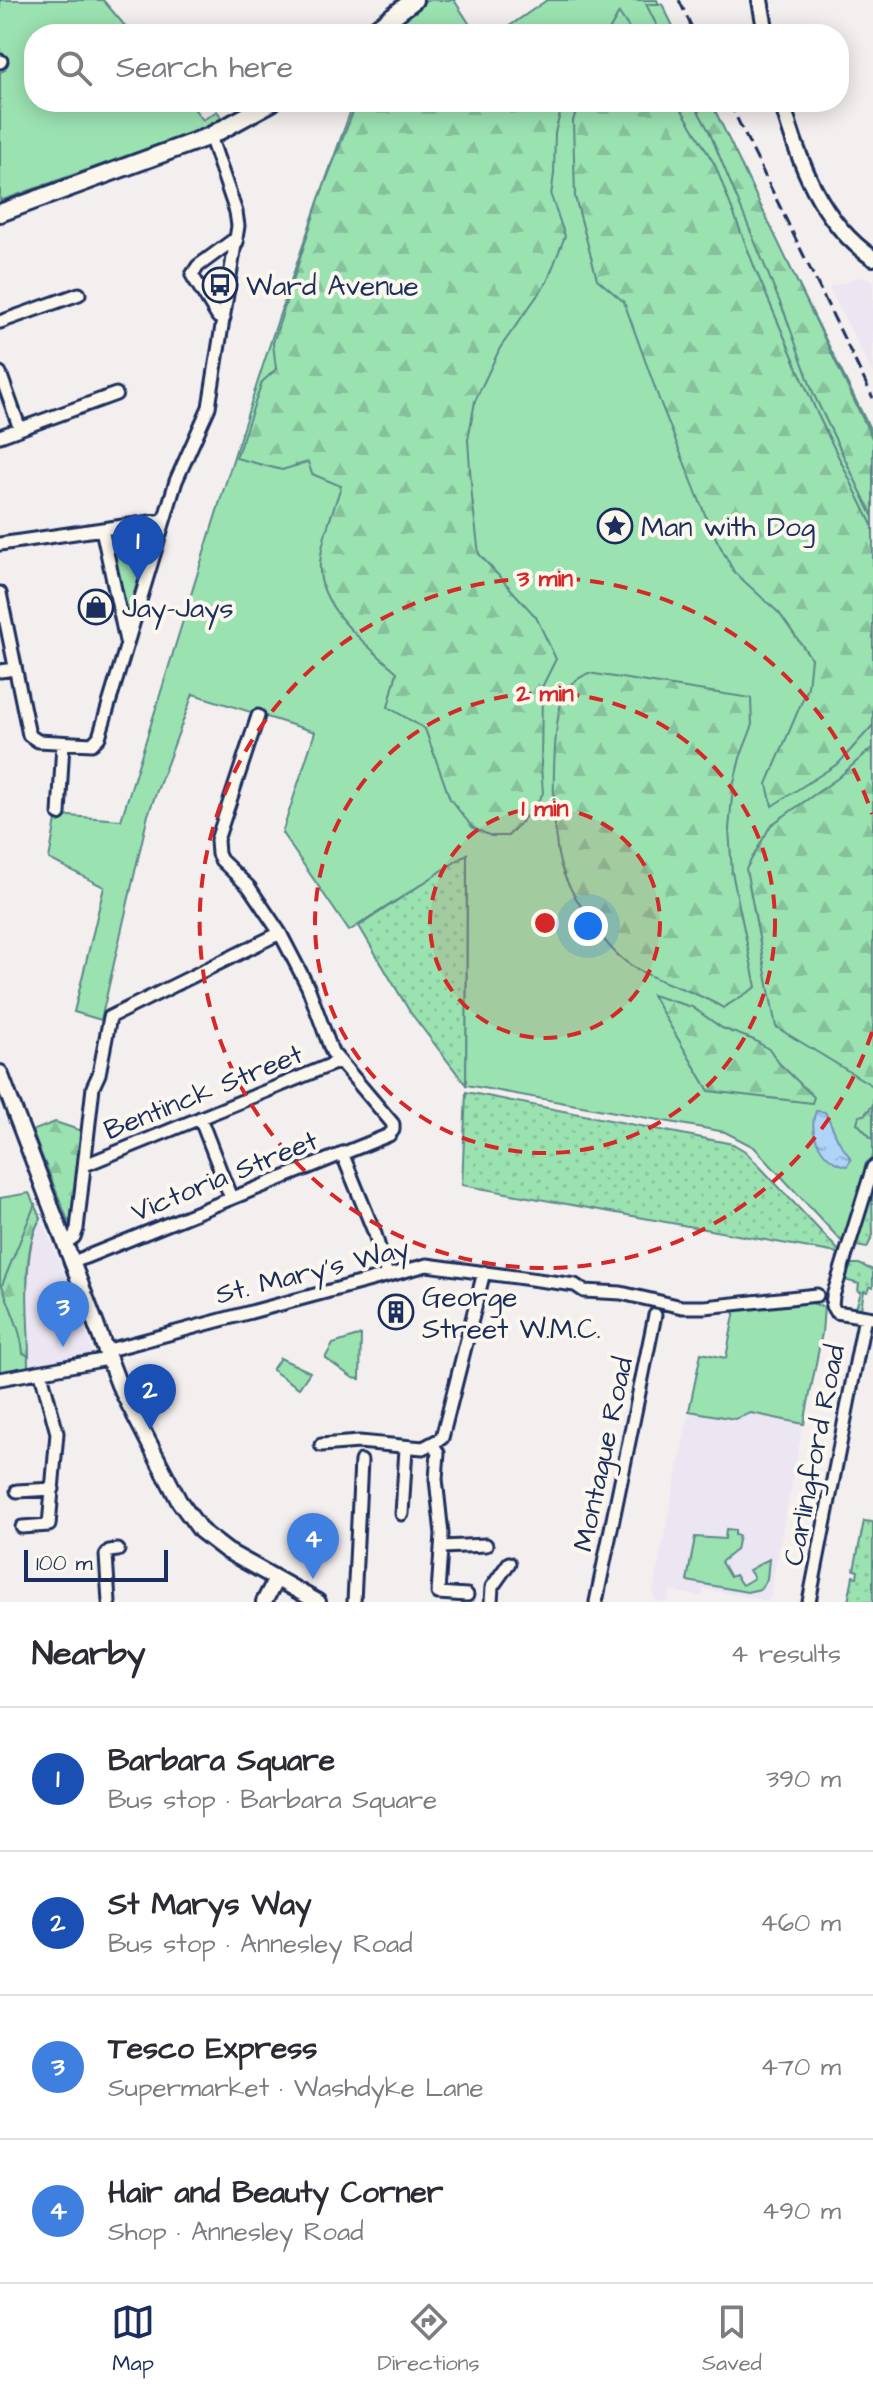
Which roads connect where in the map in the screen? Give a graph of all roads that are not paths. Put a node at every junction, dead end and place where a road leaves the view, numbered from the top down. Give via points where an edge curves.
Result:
1 (414, 0) edge
2 (760, 0) edge
3 (382, 24) edge
4 (764, 24) edge
5 (254, 112) edge
6 (785, 112) edge
7 (210, 136) junction
8 (0, 213) edge
9 (237, 242) junction
10 (871, 253) edge
11 (79, 294) dead end
12 (224, 318) junction
13 (0, 322) edge
14 (0, 373) edge
15 (116, 394) dead end
16 (20, 429) junction
17 (0, 436) edge
18 (164, 520) junction
19 (102, 529) junction
20 (0, 544) edge
21 (0, 593) edge
22 (127, 646) junction
23 (15, 669) junction
24 (0, 671) edge
25 (258, 716) dead end
26 (63, 743) junction
27 (59, 814) dead end
28 (280, 933) junction
29 (340, 1061) junction
30 (0, 1073) edge
31 (200, 1118) junction
32 (342, 1153) junction
33 (85, 1165) junction
34 (873, 1167) edge
35 (231, 1198) junction
36 (64, 1244) junction
37 (71, 1263) junction
38 (484, 1272) junction
39 (387, 1275) junction
40 (825, 1296) junction
41 (655, 1315) dead end
42 (869, 1318) edge
43 (106, 1355) junction
44 (41, 1373) junction
45 (0, 1379) edge
46 (321, 1445) dead end
47 (433, 1445) junction
48 (406, 1448) junction
49 (361, 1461) dead end
50 (53, 1489) junction
51 (17, 1491) dead end
52 (402, 1514) dead end
53 (22, 1527) dead end
54 (486, 1545) dead end
55 (442, 1547) junction
56 (118, 1550) dead end
57 (509, 1563) dead end
58 (276, 1579) junction
59 (467, 1595) dead end
60 (109, 1602) edge
61 (264, 1602) edge
62 (318, 1602) edge
63 (354, 1602) edge
64 (491, 1602) edge
65 (596, 1602) edge
66 (809, 1602) edge

1 - 3 main road
2 - 4 street
5 - 7 main road
6 - 10 street via 819,199 846,236
7 - 8 main road
7 - 9 street via 236,212
9 - 12 street
9 - 12 street via 192,275 218,317
11 - 13 street
12 - 18 street via 209,407
14 - 16 street
15 - 16 street
16 - 17 street
18 - 19 street
18 - 22 street
19 - 20 street
19 - 22 street
21 - 23 street
22 - 26 street via 99,737 88,745
23 - 24 street
23 - 26 street via 29,735
25 - 28 street via 216,847
26 - 27 street
28 - 29 street
28 - 33 street via 110,1017 93,1087
29 - 31 street, Bentinck Street
29 - 32 street, Victoria Street via 393,1124 389,1135
30 - 36 street
31 - 33 street, Bentinck Street
31 - 35 street
32 - 35 street, Victoria Street
32 - 39 street
33 - 36 street via 77,1229
34 - 40 street
35 - 37 street, Victoria Street
36 - 37 street
37 - 43 street
38 - 39 street, St. Mary's Way via 427,1265
38 - 40 street, St. Mary's Way via 682,1307
38 - 47 street via 447,1428
39 - 43 street, St. Mary's Way
40 - 42 street via 836,1312
41 - 65 street, Montague Road
42 - 66 street, Carlingford Road
43 - 44 street, St. Mary's Way
43 - 58 street via 191,1519 227,1551
44 - 45 street, St. Mary's Way
44 - 50 street via 57,1433
46 - 48 street via 359,1442
47 - 48 street
47 - 55 street via 438,1453
48 - 52 street
49 - 63 street
50 - 51 street
50 - 53 street via 49,1525
54 - 55 street
55 - 59 street via 438,1593
56 - 60 street via 106,1555
57 - 64 street via 492,1587
58 - 61 street
58 - 62 street

